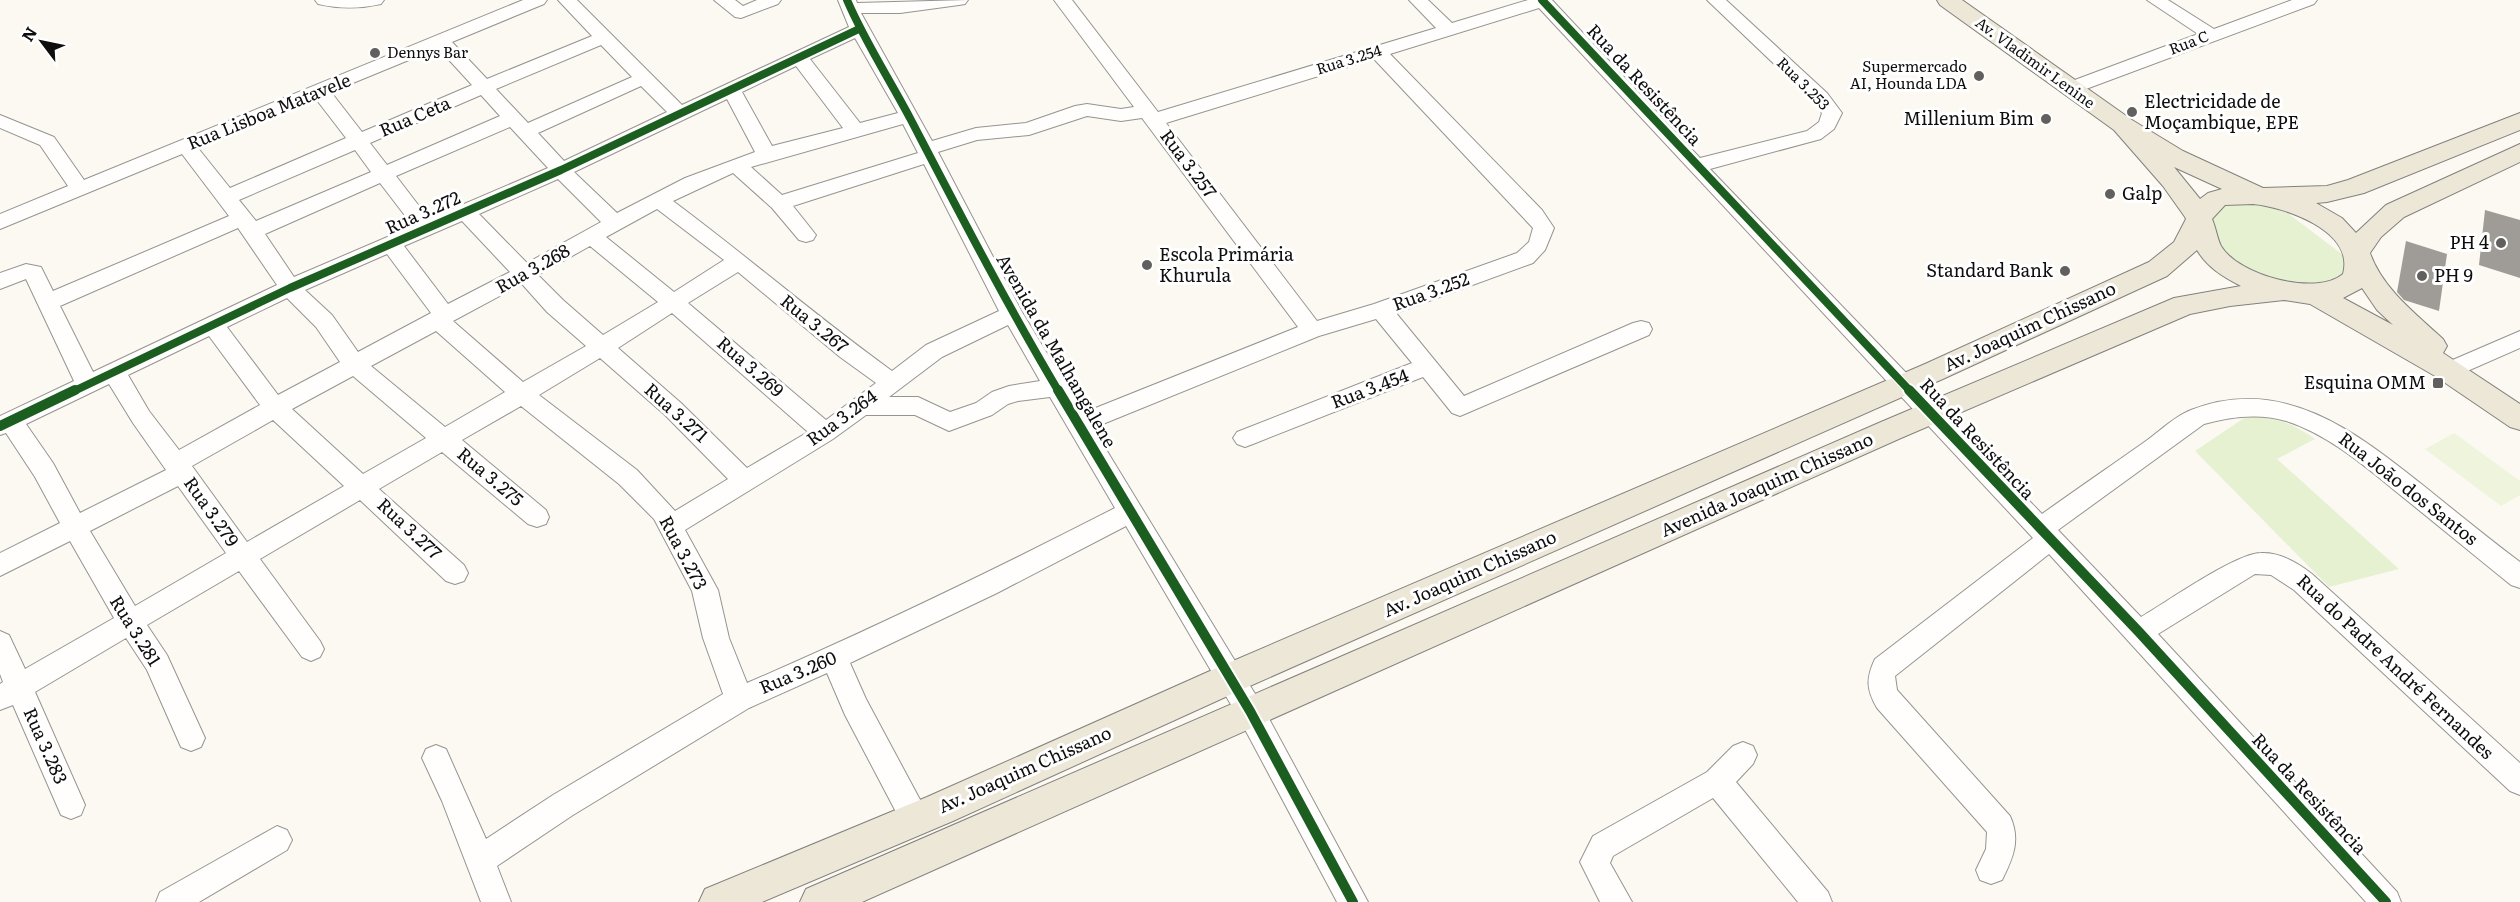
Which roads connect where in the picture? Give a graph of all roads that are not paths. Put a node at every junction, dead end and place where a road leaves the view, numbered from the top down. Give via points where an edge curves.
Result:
1 (324, 0) edge
2 (375, 0) edge
3 (538, 0) edge
4 (567, 0) edge
5 (723, 0) edge
6 (772, 0) edge
7 (959, 0) edge
8 (1063, 0) edge
9 (1418, 0) edge
10 (1716, 0) edge
11 (1948, 0) edge
12 (2156, 0) edge
13 (2308, 0) edge
14 (1542, 1) edge
15 (853, 12) edge
16 (1448, 29) junction
17 (2210, 34) junction
18 (604, 37) junction
19 (441, 41) junction
20 (1378, 52) junction
21 (798, 56) junction
22 (644, 78) junction
23 (483, 88) junction
24 (730, 88) junction
25 (320, 91) junction
26 (2078, 93) junction
27 (678, 113) junction
28 (909, 116) junction
29 (1151, 116) junction
30 (0, 121) edge
31 (2520, 121) edge
32 (520, 125) junction
33 (2123, 125) junction
34 (857, 132) junction
35 (358, 141) junction
36 (186, 146) junction
37 (927, 152) junction
38 (2520, 152) edge
39 (767, 155) junction
40 (736, 165) junction
41 (1696, 166) junction
42 (561, 170) junction
43 (384, 176) junction
44 (80, 189) junction
45 (2263, 195) junction
46 (226, 198) junction
47 (659, 200) junction
48 (779, 203) junction
49 (465, 211) junction
50 (2198, 217) junction
51 (0, 222) edge
52 (615, 223) junction
53 (247, 225) junction
54 (425, 228) junction
55 (806, 235) dead end
56 (592, 237) junction
57 (392, 244) junction
58 (2358, 258) junction
59 (739, 261) junction
60 (524, 274) junction
61 (0, 281) edge
62 (290, 288) junction
63 (2303, 294) junction
64 (48, 302) junction
65 (675, 303) junction
66 (1381, 310) junction
67 (1012, 314) junction
68 (442, 318) junction
69 (213, 326) junction
70 (1641, 329) dead end
71 (1312, 330) junction
72 (2520, 339) edge
73 (602, 347) junction
74 (356, 364) junction
75 (1427, 366) junction
76 (2454, 371) junction
77 (114, 372) junction
78 (891, 382) junction
79 (1903, 384) junction
80 (88, 385) junction
81 (1056, 388) junction
82 (522, 394) junction
83 (860, 406) junction
84 (274, 407) junction
85 (1930, 414) junction
86 (2520, 419) edge
87 (6, 424) edge
88 (1077, 424) junction
89 (825, 433) junction
90 (443, 438) junction
91 (1245, 438) dead end
92 (179, 468) junction
93 (746, 482) junction
94 (362, 486) junction
95 (1130, 512) junction
96 (537, 517) dead end
97 (672, 525) junction
98 (75, 526) junction
99 (2045, 534) junction
100 (243, 557) junction
101 (0, 565) edge
102 (455, 573) dead end
103 (2520, 577) edge
104 (130, 622) junction
105 (2139, 632) junction
106 (0, 643) edge
107 (311, 649) dead end
108 (834, 658) junction
109 (1231, 678) junction
110 (10, 692) edge
111 (739, 699) junction
112 (1250, 711) junction
113 (190, 738) dead end
114 (1743, 755) dead end
115 (436, 758) dead end
116 (1718, 781) junction
117 (2520, 782) edge
118 (71, 805) dead end
119 (915, 819) junction
120 (277, 840) dead end
121 (480, 860) junction
122 (1991, 870) dead end
123 (171, 902) edge
124 (496, 902) edge
125 (718, 902) edge
126 (819, 902) edge
127 (1353, 902) edge
128 (1617, 902) edge
129 (1817, 902) edge
130 (2386, 902) edge

1 - 2 street via 355,4
3 - 19 street, Rua Lisboa Matavele
4 - 18 street
5 - 6 street via 741,13
7 - 15 street
8 - 29 street, Rua 3.257
9 - 16 street
10 - 41 street, Rua 3.253 via 1820,97 1832,113 1827,125 1814,135
11 - 26 main road, Av. Vladimir Lenine
12 - 17 street
13 - 17 street, Rua C
14 - 16 street, Rua 3.254
14 - 41 street, Rua da Resistência
15 - 21 street, Rua 3.272
15 - 28 street, Avenida da Malhangalene
16 - 20 street, Rua 3.254
17 - 26 street, Rua C
18 - 22 street
18 - 23 street, Rua Ceta
19 - 23 street
19 - 25 street, Rua Lisboa Matavele
20 - 29 street, Rua 3.254
20 - 66 street, Rua 3.252 via 1544,228 1538,245 1525,258
21 - 24 street, Rua 3.272
21 - 34 street
22 - 27 street
22 - 32 street
23 - 32 street
23 - 35 street, Rua Ceta
24 - 27 street, Rua 3.272
24 - 39 street
25 - 35 street
25 - 36 street, Rua Lisboa Matavele
26 - 33 main road, Av. Vladimir Lenine
27 - 42 street, Rua 3.272
28 - 34 street, Rua 3.268
28 - 37 street, Avenida da Malhangalene
29 - 37 street, Rua 3.254 via 1088,110 1029,129 976,134
29 - 71 street, Rua 3.257
30 - 44 street via 47,141
31 - 45 main road via 2355,187 2327,194
32 - 42 street
32 - 43 street
33 - 45 main road, Av. Vladimir Lenine via 2174,157
33 - 50 main road, Av. Vladimir Lenine
34 - 39 street, Rua 3.268
35 - 43 street
35 - 46 street, Rua Ceta
36 - 44 street, Rua Lisboa Matavele
36 - 46 street, Rua 3.275
37 - 48 street, Rua 3.254
37 - 67 street, Avenida da Malhangalene
38 - 58 main road via 2395,211 2372,231
39 - 40 street, Rua 3.268
40 - 47 street, Rua 3.268
40 - 48 street
41 - 79 street, Rua da Resistência
42 - 49 street, Rua 3.272
42 - 52 street
43 - 53 street
43 - 54 street
44 - 51 street, Rua Lisboa Matavele
45 - 50 main road via 2217,198
45 - 58 main road, Av. Vladimir Lenine via 2297,204 2323,217 2344,234
46 - 53 street, Rua 3.275
47 - 52 street, Rua 3.268
47 - 59 street, Rua 3.267
48 - 55 street
49 - 54 street, Rua 3.272
49 - 60 street, Rua 3.271
50 - 63 main road, Av. Vladimir Lenine via 2212,253 2247,278
50 - 79 main road, Av. Joaquim Chissano via 2188,243 2158,268
52 - 56 street, Rua 3.268
53 - 62 street, Rua 3.275
53 - 64 street
54 - 57 street, Rua 3.272
56 - 60 street, Rua 3.268
56 - 65 street, Rua 3.269
57 - 62 street, Rua 3.272
57 - 68 street, Rua 3.273
58 - 63 main road, Avenida Joaquim Chissano via 2354,280 2338,290
58 - 76 main road via 2387,303
59 - 65 street
59 - 78 street, Rua 3.267
60 - 68 street, Rua 3.268
60 - 73 street, Rua 3.271
61 - 64 street via 30,271
62 - 69 street, Rua 3.272
62 - 74 street, Rua 3.275 via 324,321
63 - 76 main road
63 - 85 main road, Avenida Joaquim Chissano via 2193,301
64 - 80 street
65 - 73 street
65 - 89 street, Rua 3.269
66 - 71 street, Rua 3.252
66 - 75 street, Rua 3.454
67 - 78 street, Rua 3.264 via 934,351
67 - 81 street, Avenida da Malhangalene
68 - 74 street, Rua 3.268
68 - 82 street, Rua 3.273
69 - 77 street, Rua 3.272
69 - 84 street, Rua 3.277
70 - 75 street via 1460,407
71 - 88 street, Rua 3.252
72 - 76 street
73 - 82 street
73 - 93 street, Rua 3.271 via 673,409
74 - 84 street, Rua 3.268
74 - 90 street, Rua 3.275
75 - 91 street, Rua 3.454
76 - 86 main road
77 - 80 street, Rua 3.272
77 - 92 street, Rua 3.279
78 - 83 street, Rua 3.264
79 - 85 street, Rua da Resistência
79 - 109 main road, Av. Joaquim Chissano
80 - 87 street, Rua 3.272
81 - 83 street via 1017,392 949,423 918,406
81 - 88 street, Avenida da Malhangalene
82 - 90 street
82 - 97 street, Rua 3.273 via 628,477
83 - 89 street, Rua 3.264
84 - 92 street, Rua 3.268
84 - 94 street, Rua 3.277
85 - 99 street, Rua da Resistência
85 - 112 main road, Avenida Joaquim Chissano
87 - 98 street, Rua 3.281 via 44,471
88 - 95 street, Avenida da Malhangalene
89 - 93 street, Rua 3.264
90 - 94 street
90 - 96 street, Rua 3.275
92 - 98 street, Rua 3.268
92 - 100 street, Rua 3.279
93 - 97 street, Rua 3.264
94 - 100 street
94 - 102 street, Rua 3.277
95 - 108 street, Rua 3.260
95 - 109 street, Avenida da Malhangalene
97 - 111 street, Rua 3.273 via 705,590 716,638
98 - 101 street, Rua 3.268
98 - 104 street, Rua 3.281
99 - 103 street, Rua João dos Santos via 2197,417 2220,408 2243,406 2275,409 2306,418 2353,443
99 - 105 street, Rua da Resistência
99 - 122 street, Rua João dos Santos via 1885,667 1880,677 1880,688 1887,699 2000,826 2001,850
100 - 104 street
100 - 107 street, Rua 3.279
104 - 110 street
104 - 113 street, Rua 3.281 via 157,663
105 - 117 street, Rua do Padre André Fernandes via 2249,565 2276,564 2303,582
105 - 130 street, Rua da Resistência
106 - 110 street, Rua 3.283
108 - 111 street, Rua 3.260
108 - 119 street
109 - 112 street, Avenida da Malhangalene
109 - 119 main road, Av. Joaquim Chissano
110 - 118 street, Rua 3.283
111 - 121 street, Rua 3.260
112 - 126 main road, Av. Joaquim Chissano
112 - 127 street, Avenida da Malhangalene
114 - 116 street
115 - 121 street
116 - 128 street via 1603,846 1595,862
116 - 129 street
119 - 125 main road, Av. Joaquim Chissano
120 - 123 street
121 - 124 street

